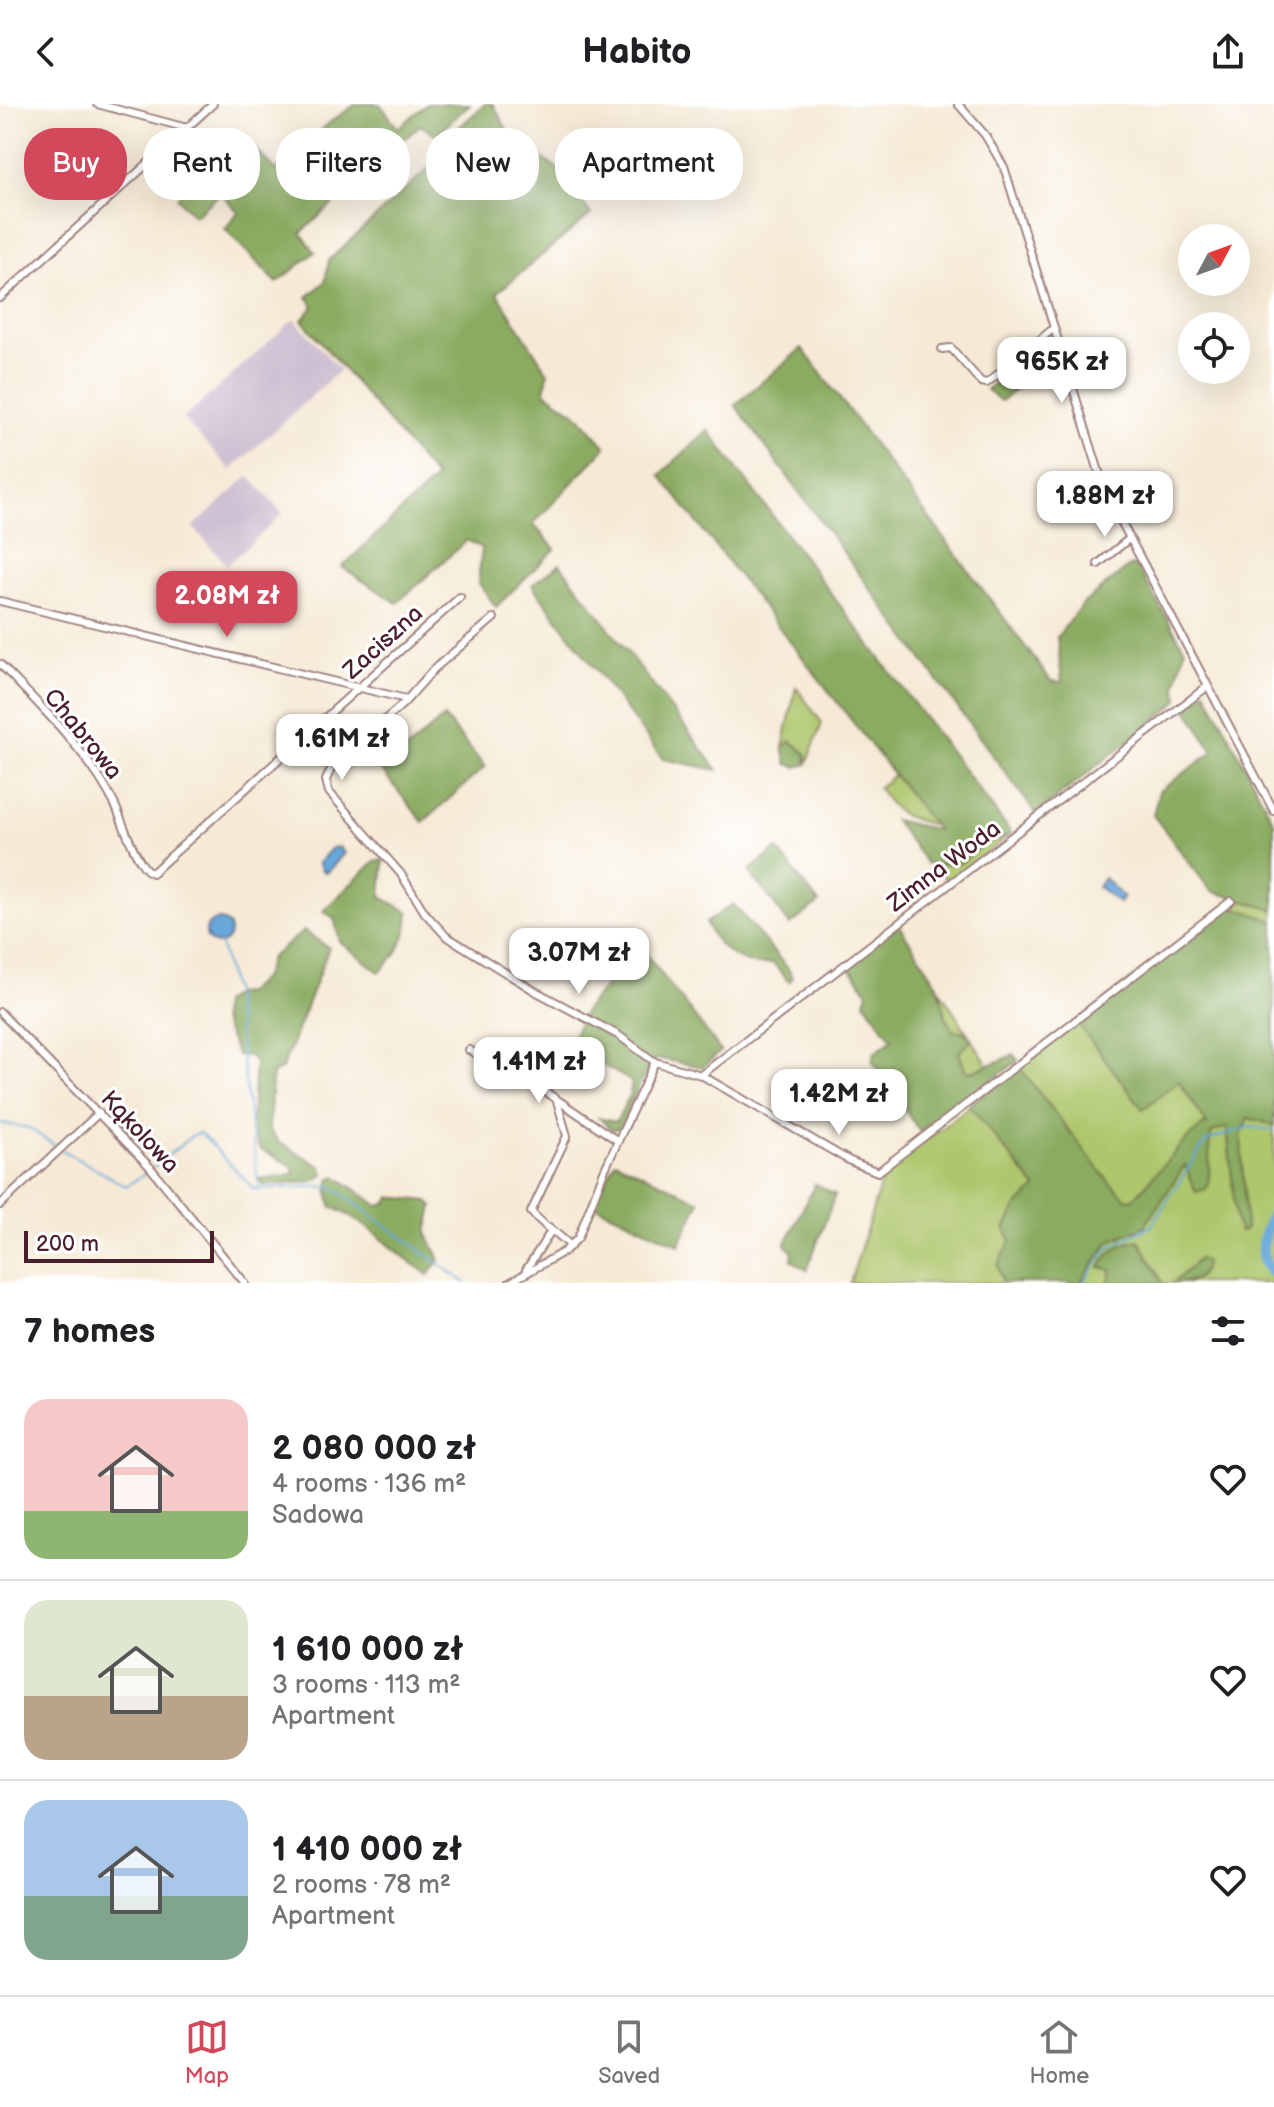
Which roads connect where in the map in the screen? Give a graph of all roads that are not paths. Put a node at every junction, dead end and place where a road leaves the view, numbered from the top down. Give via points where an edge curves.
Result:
1 (97, 104) edge
2 (213, 104) edge
3 (958, 104) edge
4 (187, 128) joint
5 (143, 168) edge
6 (0, 298) edge
7 (1054, 328) junction
8 (942, 349) dead end
9 (1130, 538) junction
10 (1098, 564) dead end
11 (460, 597) dead end
12 (0, 601) edge
13 (494, 618) dead end
14 (0, 664) edge
15 (1208, 686) junction
16 (360, 688) junction
17 (406, 699) junction
18 (1274, 811) edge
19 (152, 873) joint
20 (1231, 901) dead end
21 (0, 1012) edge
22 (469, 1050) dead end
23 (655, 1062) junction
24 (701, 1075) junction
25 (557, 1101) junction
26 (99, 1113) junction
27 (618, 1141) junction
28 (0, 1205) edge
29 (549, 1227) junction
30 (571, 1246) junction
31 (522, 1275) junction
32 (245, 1283) edge
33 (509, 1283) edge

1 - 4 street
2 - 4 street
3 - 7 street via 1004,167
5 - 6 street
7 - 8 street via 987,383 951,348
7 - 9 street via 1100,477
9 - 10 street
9 - 15 street
11 - 16 street, Zaciszna
12 - 16 street
13 - 17 street
14 - 19 street, Chabrowa via 91,765 142,865
15 - 18 street
15 - 24 street, Zimna Woda
16 - 17 street
16 - 19 street, Zaciszna
17 - 23 street via 328,773 327,786 335,801 401,874 446,936 618,1035
20 - 24 street via 878,1172
21 - 26 street, Kąkolowa
22 - 25 street
23 - 24 street
23 - 27 street
25 - 27 street
25 - 29 street via 567,1136 531,1212
26 - 28 street
26 - 32 street, Kąkolowa
27 - 30 street
29 - 30 street
29 - 31 street via 550,1234
30 - 31 street
31 - 33 street

